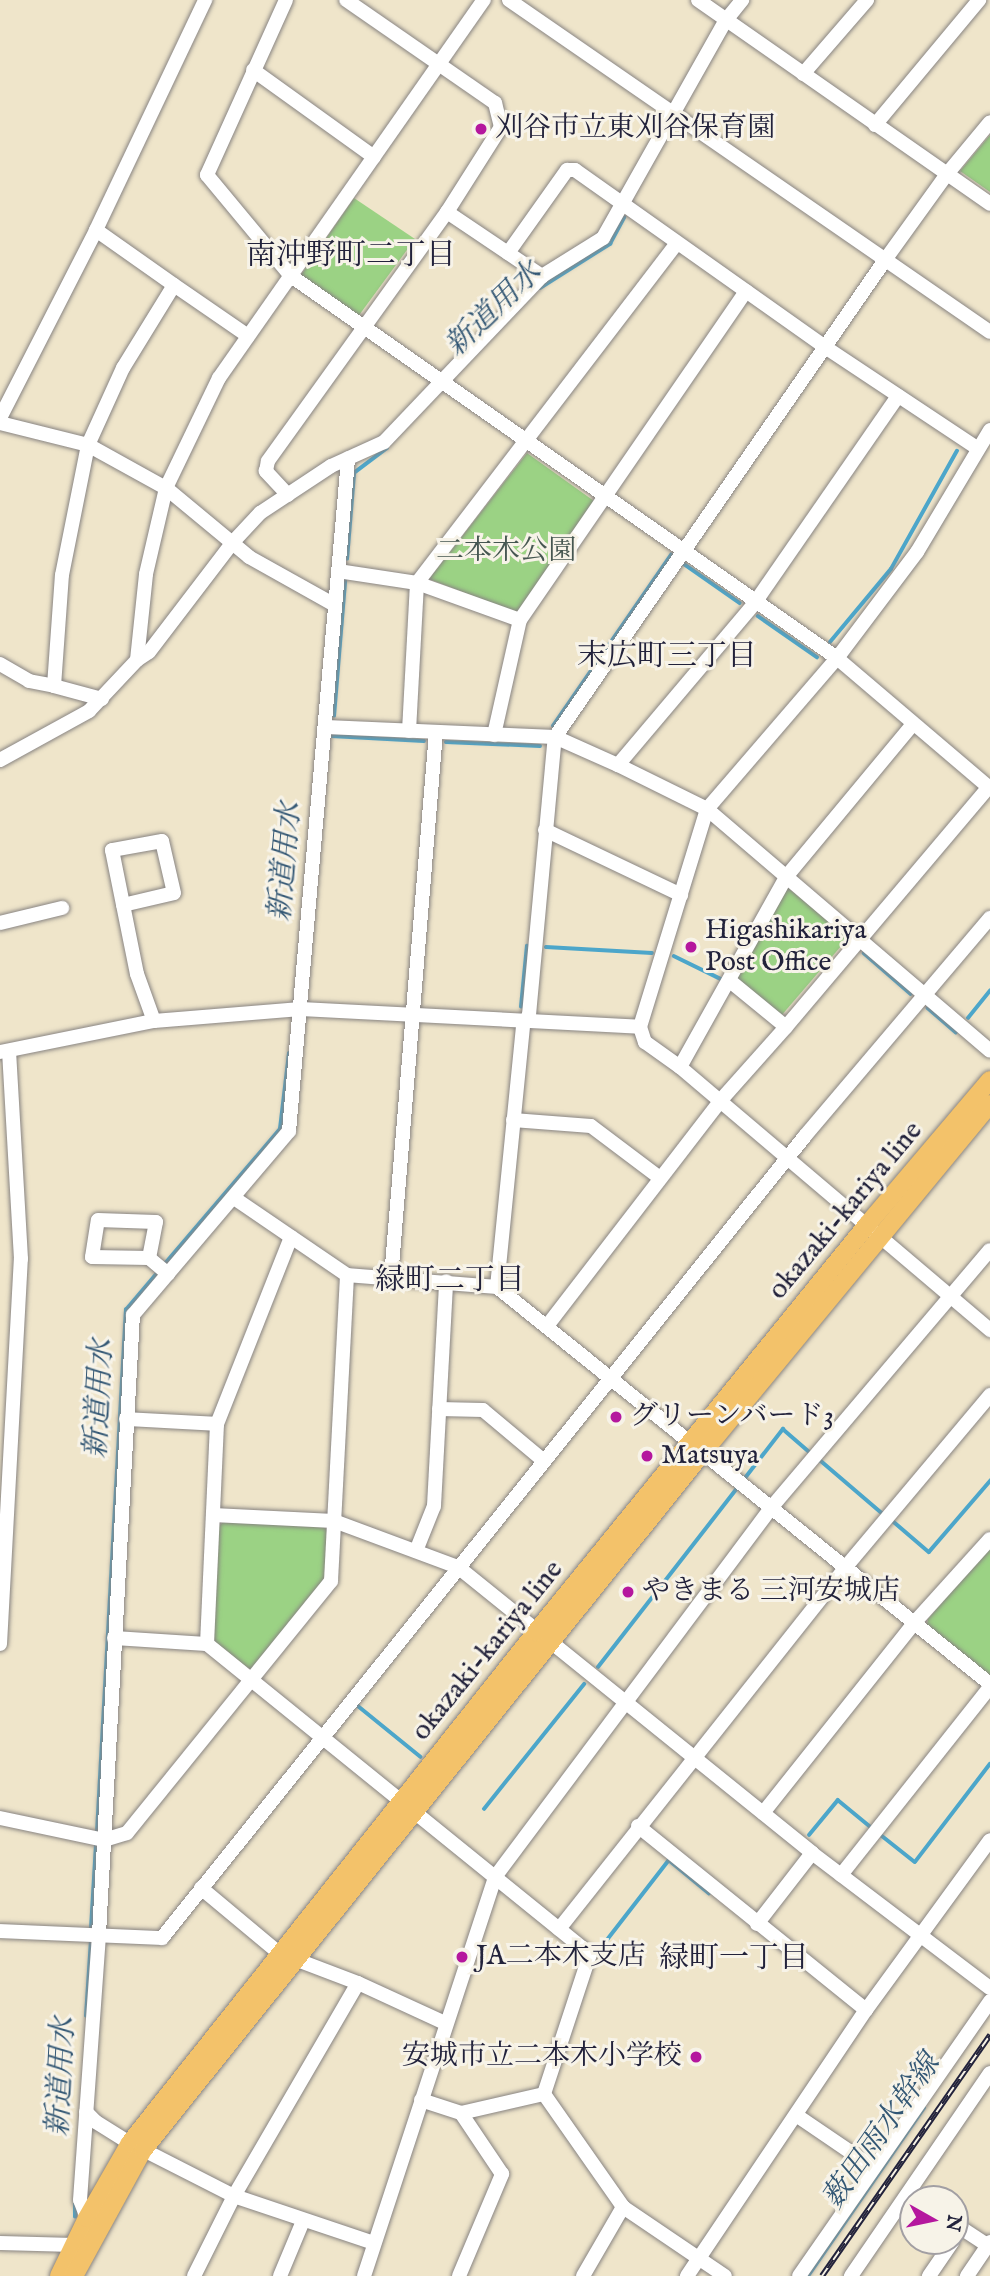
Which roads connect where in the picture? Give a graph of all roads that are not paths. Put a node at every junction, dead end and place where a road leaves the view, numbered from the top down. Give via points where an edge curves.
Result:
1 (205, 0) edge
2 (286, 0) edge
3 (346, 0) edge
4 (484, 0) edge
5 (509, 0) edge
6 (698, 0) edge
7 (742, 0) edge
8 (867, 0) edge
9 (979, 0) edge
10 (726, 20) junction
11 (440, 64) junction
12 (253, 70) junction
13 (803, 74) junction
14 (673, 113) junction
15 (990, 122) edge
16 (875, 125) junction
17 (374, 157) junction
18 (947, 174) junction
19 (623, 204) junction
20 (990, 204) edge
21 (447, 212) junction
22 (96, 230) junction
23 (677, 243) junction
24 (508, 253) junction
25 (885, 260) junction
26 (291, 276) junction
27 (542, 276) junction
28 (174, 285) junction
29 (746, 291) junction
30 (364, 327) junction
31 (990, 332) edge
32 (248, 335) junction
33 (825, 347) junction
34 (440, 382) junction
35 (898, 396) junction
36 (0, 420) edge
37 (990, 430) edge
38 (526, 443) junction
39 (88, 445) junction
40 (977, 448) junction
41 (348, 459) junction
42 (166, 488) junction
43 (288, 495) junction
44 (605, 498) junction
45 (233, 542) junction
46 (682, 550) junction
47 (338, 570) junction
48 (417, 583) junction
49 (335, 604) junction
50 (754, 604) junction
51 (520, 620) junction
52 (836, 658) junction
53 (137, 660) junction
54 (0, 664) edge
55 (55, 686) junction
56 (102, 699) junction
57 (913, 724) junction
58 (326, 727) junction
59 (410, 731) junction
60 (436, 732) junction
61 (494, 734) junction
62 (555, 737) junction
63 (0, 760) edge
64 (618, 765) junction
65 (989, 788) edge
66 (707, 809) junction
67 (545, 830) junction
68 (786, 877) junction
69 (681, 895) junction
70 (123, 905) junction
71 (62, 908) dead end
72 (990, 918) edge
73 (0, 922) edge
74 (860, 940) junction
75 (730, 981) junction
76 (924, 996) junction
77 (301, 1009) junction
78 (413, 1014) junction
79 (526, 1020) junction
80 (154, 1021) junction
81 (640, 1027) junction
82 (786, 1027) junction
83 (4, 1051) edge
84 (990, 1051) edge
85 (680, 1067) junction
86 (990, 1080) edge
87 (720, 1101) junction
88 (990, 1104) edge
89 (513, 1120) junction
90 (787, 1158) junction
91 (660, 1178) junction
92 (234, 1198) junction
93 (873, 1230) junction
94 (291, 1237) junction
95 (990, 1250) edge
96 (160, 1267) junction
97 (347, 1275) junction
98 (391, 1278) junction
99 (446, 1281) junction
100 (497, 1287) junction
101 (952, 1297) junction
102 (547, 1326) junction
103 (990, 1330) edge
104 (611, 1376) junction
105 (990, 1395) edge
106 (439, 1409) junction
107 (127, 1419) junction
108 (217, 1424) junction
109 (698, 1446) junction
110 (544, 1461) junction
111 (772, 1508) junction
112 (213, 1515) junction
113 (3, 1517) edge
114 (334, 1521) junction
115 (990, 1539) edge
116 (416, 1551) junction
117 (458, 1567) junction
118 (845, 1568) junction
119 (914, 1623) junction
120 (114, 1638) junction
121 (542, 1638) junction
122 (0, 1644) edge
123 (207, 1644) junction
124 (252, 1681) junction
125 (990, 1686) edge
126 (626, 1703) junction
127 (322, 1738) junction
128 (693, 1759) junction
129 (408, 1806) junction
130 (763, 1813) junction
131 (0, 1818) edge
132 (638, 1826) junction
133 (104, 1840) junction
134 (990, 1840) edge
135 (812, 1853) junction
136 (841, 1875) junction
137 (495, 1877) junction
138 (201, 1888) junction
139 (757, 1924) junction
140 (559, 1929) junction
141 (0, 1931) edge
142 (99, 1934) junction
143 (918, 1936) junction
144 (286, 1956) junction
145 (358, 1983) junction
146 (990, 1988) edge
147 (990, 2001) edge
148 (866, 2010) junction
149 (445, 2023) junction
150 (990, 2073) edge
151 (544, 2094) junction
152 (421, 2100) junction
153 (86, 2112) junction
154 (461, 2113) junction
155 (796, 2115) junction
156 (136, 2146) junction
157 (874, 2168) junction
158 (919, 2185) edge
159 (233, 2196) junction
160 (623, 2207) junction
161 (899, 2213) edge
162 (87, 2218) junction
163 (303, 2221) junction
164 (969, 2238) edge
165 (0, 2243) edge
166 (374, 2244) junction
167 (74, 2245) junction
168 (989, 2245) edge
169 (942, 2255) edge
170 (698, 2257) junction
171 (59, 2276) edge
172 (74, 2276) edge
173 (194, 2276) edge
174 (280, 2276) edge
175 (363, 2276) edge
176 (459, 2276) edge
177 (583, 2276) edge
178 (687, 2276) edge
179 (725, 2276) edge
180 (799, 2276) edge
181 (851, 2276) edge
182 (929, 2276) edge
183 (967, 2276) edge

1 - 22 street
2 - 12 street
3 - 11 street
4 - 11 street
5 - 14 street
6 - 10 street
7 - 10 street
8 - 13 street
9 - 16 street
10 - 13 street
10 - 14 street
11 - 17 street
11 - 21 street via 495,103 501,127
12 - 17 street
12 - 26 street via 207,175
13 - 16 street
14 - 19 street
14 - 25 street
15 - 18 street
16 - 18 street
17 - 26 street
18 - 20 street
18 - 25 street
19 - 23 street
19 - 24 street via 575,170 567,170
19 - 27 street via 603,238
21 - 24 street
21 - 30 street
22 - 28 street
22 - 36 street
23 - 29 street
23 - 38 street
24 - 27 street
25 - 31 street
25 - 33 street
26 - 30 street
26 - 32 street
27 - 34 street
28 - 32 street
28 - 39 street via 123,368
29 - 33 street
29 - 44 street
30 - 34 street
30 - 43 street via 268,461 266,471
32 - 42 street via 219,378
33 - 35 street
33 - 46 street
34 - 38 street
34 - 41 street via 384,442
35 - 40 street
35 - 50 street
36 - 39 street
37 - 40 street
38 - 44 street
38 - 48 street
39 - 42 street
39 - 55 street via 62,575
40 - 52 street via 917,552
41 - 43 street
41 - 47 street
42 - 45 street
42 - 53 street via 146,574
43 - 45 street via 260,513
44 - 46 street
44 - 51 street
45 - 49 street via 249,557
45 - 53 street via 149,652
46 - 50 street
46 - 62 street
47 - 48 street
47 - 49 street
48 - 51 street
48 - 59 street
49 - 58 street
50 - 52 street
50 - 64 street
51 - 61 street
52 - 57 street
52 - 66 street
53 - 56 street
54 - 55 street via 29,681
55 - 56 street
56 - 63 street
57 - 65 street
57 - 68 street
58 - 59 street
58 - 77 street
59 - 60 street
60 - 61 street
60 - 78 street
61 - 62 street
62 - 64 street
62 - 67 street
64 - 66 street
65 - 74 street
66 - 68 street
66 - 69 street
67 - 69 street
67 - 79 street
68 - 74 street
68 - 75 street
69 - 81 street
70 - 70 street via 112,850 162,841 174,893
70 - 80 street via 137,974
71 - 73 street
72 - 76 street
74 - 76 street
74 - 82 street
75 - 82 street
75 - 85 street
76 - 84 street
76 - 90 street
77 - 78 street
77 - 80 street
77 - 92 street via 289,1131
78 - 79 street
78 - 98 street
79 - 81 street
79 - 89 street
80 - 83 street
81 - 85 street via 645,1042
82 - 87 street
83 - 113 street via 21,1259
85 - 87 street
86 - 93 main road, okazaki-kariya line
87 - 90 street
87 - 91 street
88 - 93 main road, okazaki-kariya line
89 - 91 street via 591,1126
89 - 100 street
90 - 93 street
90 - 104 street
91 - 102 street
92 - 94 street
92 - 96 street
93 - 101 street
93 - 109 main road, okazaki-kariya line
94 - 97 street
94 - 108 street
95 - 101 street
96 - 96 street via 156,1222 98,1220 92,1257
96 - 107 street via 133,1315
97 - 98 street
97 - 114 street
98 - 99 street
99 - 100 street
99 - 106 street
100 - 102 street
101 - 103 street
101 - 111 street
102 - 104 street
104 - 109 street
104 - 110 street
105 - 118 street
106 - 110 street via 483,1410
106 - 116 street via 433,1506
107 - 108 street
107 - 120 street
108 - 112 street
109 - 111 street
109 - 121 main road, okazaki-kariya line
110 - 117 street
111 - 118 street
111 - 126 street
112 - 114 street
112 - 123 street
113 - 122 street
114 - 116 street
114 - 124 street via 331,1581
115 - 119 street
116 - 117 street
117 - 121 street
117 - 127 street
118 - 119 street
118 - 128 street
119 - 125 street
119 - 130 street
120 - 123 street
120 - 133 street
121 - 126 street
121 - 129 main road, okazaki-kariya line
123 - 124 street
124 - 127 street
124 - 133 street via 127,1833
125 - 136 street
126 - 128 street
126 - 137 street
127 - 129 street
127 - 138 street
128 - 130 street
128 - 132 street
129 - 137 street
129 - 144 main road, okazaki-kariya line
130 - 135 street
131 - 133 street
132 - 139 street
132 - 140 street
133 - 142 street
134 - 143 street
135 - 136 street
135 - 139 street
136 - 143 street
137 - 140 street
137 - 149 street
138 - 142 street via 162,1938
138 - 144 street
139 - 148 street
140 - 151 street via 590,1954
141 - 142 street
142 - 153 street
143 - 146 street
143 - 148 street
144 - 145 street
144 - 156 main road, okazaki-kariya line
145 - 149 street
145 - 159 street
147 - 157 street
148 - 155 street
149 - 152 street
150 - 158 street
151 - 154 street
151 - 160 street
152 - 154 street
152 - 166 street
153 - 156 street
153 - 162 street via 80,2200
154 - 176 street via 502,2174
155 - 157 street
155 - 170 street
156 - 159 street
156 - 162 main road, okazaki-kariya line
156 - 172 main road, okazaki-kariya line
157 - 180 street
159 - 163 street
159 - 173 street
160 - 170 street
160 - 177 street
161 - 181 street
162 - 167 main road, okazaki-kariya line
163 - 166 street
163 - 174 street
164 - 168 street
165 - 167 street
166 - 175 street
167 - 171 main road, okazaki-kariya line
168 - 183 street
169 - 182 street
170 - 178 street
170 - 179 street

